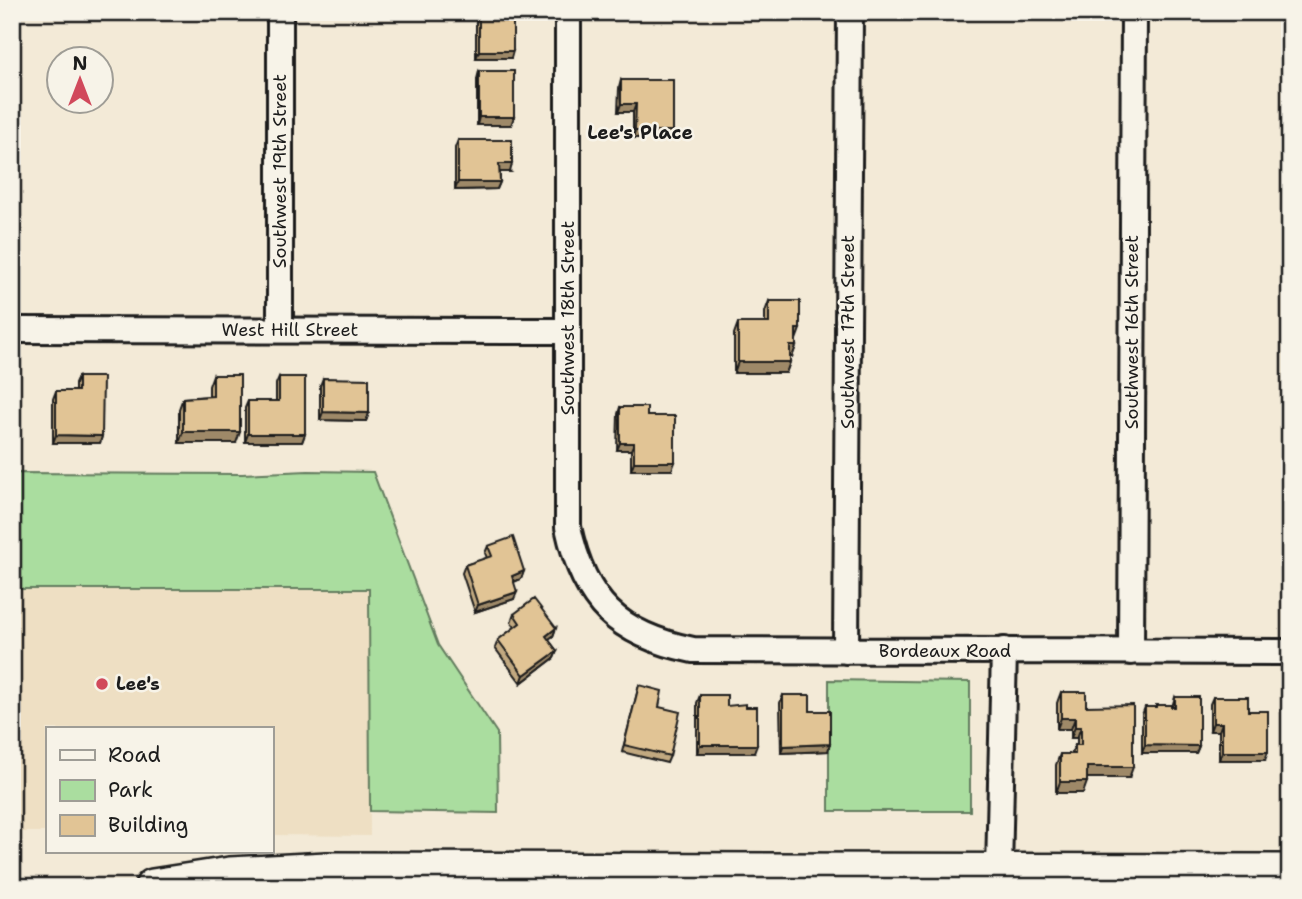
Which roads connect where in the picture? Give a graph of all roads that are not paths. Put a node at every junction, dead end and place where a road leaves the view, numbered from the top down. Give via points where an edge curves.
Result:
1 (280, 12) edge
2 (568, 12) edge
3 (850, 12) edge
4 (1134, 12) edge
5 (12, 330) edge
6 (280, 330) junction
7 (567, 331) junction
8 (610, 613) joint
9 (1004, 650) junction
10 (846, 651) junction
11 (1131, 652) junction
12 (1290, 652) edge
13 (999, 871) junction
14 (1290, 872) edge
15 (153, 887) edge

1 - 6 street, Southwest 19th Street
2 - 7 street, Southwest 18th Street
3 - 10 street, Southwest 17th Street
4 - 11 street, Southwest 16th Street
5 - 6 street, West Hill Street
6 - 7 street, West Hill Street
7 - 8 street, Southwest 18th Street via 568,527 574,557 587,584
8 - 10 street, Bordeaux Road via 661,644 693,650
9 - 10 street, Bordeaux Road
9 - 11 street, Bordeaux Road
9 - 13 street
11 - 12 street, Bordeaux Road
13 - 14 main road
13 - 15 main road via 327,870

